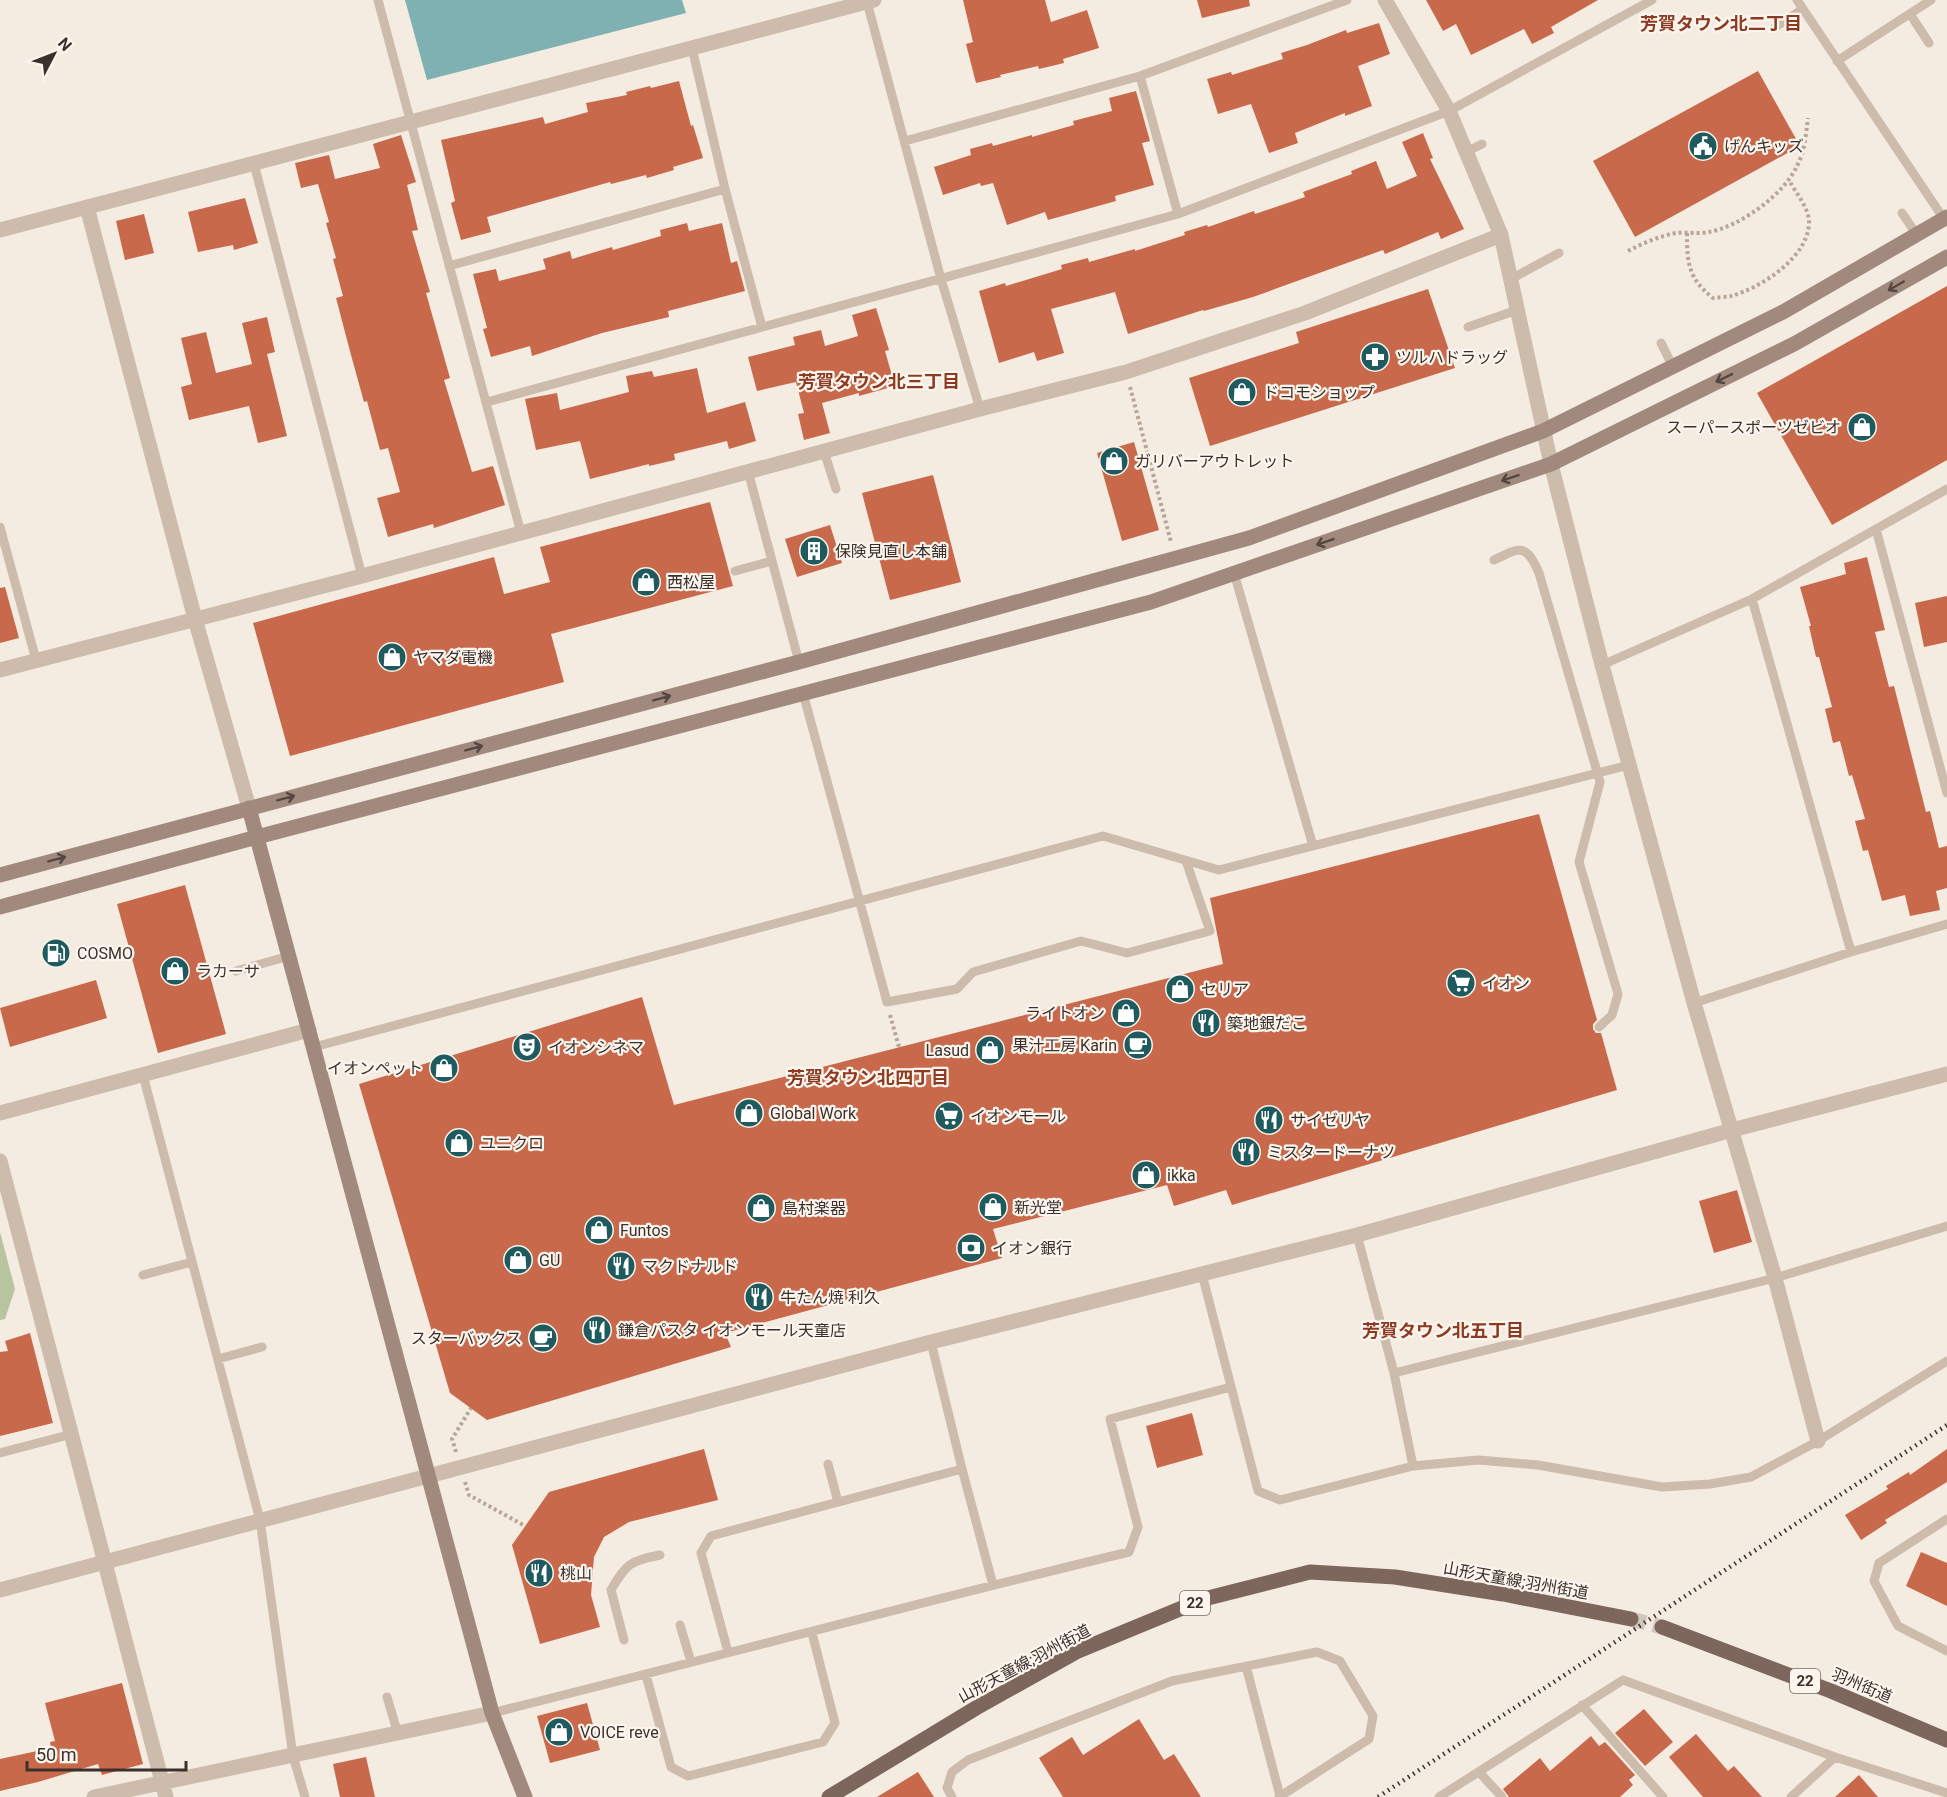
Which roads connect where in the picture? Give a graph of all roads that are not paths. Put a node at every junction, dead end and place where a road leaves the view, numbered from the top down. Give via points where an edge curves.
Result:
1 (378, 0) edge
2 (1347, 0) edge
3 (1384, 0) edge
4 (1652, 0) edge
5 (1797, 0) edge
6 (1931, 0) edge
7 (870, 1) edge
8 (1803, 9) junction
9 (1910, 14) junction
10 (1774, 27) dead end
11 (1929, 43) dead end
12 (692, 48) junction
13 (1837, 61) junction
14 (1140, 76) junction
15 (1449, 111) junction
16 (410, 122) junction
17 (905, 141) junction
18 (1482, 144) dead end
19 (1466, 152) junction
20 (254, 164) junction
21 (725, 189) junction
22 (87, 207) junction
23 (1902, 213) dead end
24 (1178, 214) junction
25 (1946, 218) edge
26 (0, 230) edge
27 (1917, 235) junction
28 (1501, 236) junction
29 (1559, 253) dead end
30 (1947, 258) edge
31 (449, 266) junction
32 (941, 279) junction
33 (1511, 279) junction
34 (1517, 310) junction
35 (762, 327) junction
36 (1468, 327) dead end
37 (1661, 344) dead end
38 (1673, 367) junction
39 (487, 402) junction
40 (980, 409) junction
41 (1544, 431) junction
42 (824, 451) junction
43 (1551, 464) junction
44 (748, 471) junction
45 (836, 489) dead end
46 (1947, 489) edge
47 (0, 527) edge
48 (1876, 529) junction
49 (521, 532) junction
50 (1494, 560) dead end
51 (772, 561) junction
52 (735, 571) dead end
53 (1234, 573) junction
54 (362, 576) junction
55 (1752, 599) junction
56 (195, 619) junction
57 (36, 660) junction
58 (799, 662) junction
59 (1602, 665) junction
60 (0, 670) edge
61 (803, 693) junction
62 (1629, 765) junction
63 (1947, 793) edge
64 (249, 808) junction
65 (257, 837) junction
66 (1313, 846) junction
67 (1186, 861) junction
68 (0, 874) edge
69 (860, 901) junction
70 (0, 907) edge
71 (1947, 924) edge
72 (1851, 952) junction
73 (289, 956) junction
74 (236, 971) dead end
75 (1694, 1003) junction
76 (1599, 1027) dead end
77 (309, 1030) junction
78 (314, 1047) junction
79 (1947, 1074) edge
80 (143, 1075) junction
81 (0, 1113) edge
82 (1732, 1130) junction
83 (0, 1161) edge
84 (1947, 1226) edge
85 (1357, 1234) junction
86 (192, 1262) junction
87 (1202, 1274) junction
88 (142, 1275) dead end
89 (1775, 1278) junction
90 (931, 1341) junction
91 (262, 1347) dead end
92 (218, 1359) junction
93 (1947, 1361) edge
94 (1394, 1373) junction
95 (1232, 1387) junction
96 (72, 1434) junction
97 (1818, 1442) junction
98 (0, 1453) edge
99 (828, 1464) dead end
100 (1413, 1466) junction
101 (962, 1469) junction
102 (427, 1476) junction
103 (838, 1502) junction
104 (1947, 1519) edge
105 (260, 1520) junction
106 (660, 1555) dead end
107 (105, 1562) junction
108 (993, 1585) junction
109 (0, 1590) edge
110 (1631, 1619) tunnel mouth
111 (680, 1624) dead end
112 (1662, 1627) tunnel mouth
113 (812, 1633) junction
114 (624, 1640) dead end
115 (1947, 1651) edge
116 (728, 1652) junction
117 (691, 1662) junction
118 (1246, 1666) junction
119 (646, 1675) junction
120 (387, 1697) dead end
121 (1582, 1705) junction
122 (492, 1713) junction
123 (398, 1734) junction
124 (1947, 1740) edge
125 (293, 1756) junction
126 (1835, 1757) junction
127 (1479, 1772) junction
128 (162, 1782) junction
129 (1947, 1793) edge
130 (94, 1797) edge
131 (166, 1797) edge
132 (305, 1797) edge
133 (525, 1797) edge
134 (828, 1797) edge
135 (952, 1797) edge
136 (1279, 1797) edge
137 (1439, 1797) edge
138 (1502, 1797) edge
139 (1663, 1797) edge
140 (1791, 1797) edge

1 - 16 lane
2 - 14 lane
3 - 15 street
4 - 15 lane
5 - 8 lane
6 - 9 lane
7 - 12 street
7 - 17 lane
8 - 10 lane
8 - 13 lane
9 - 11 lane
9 - 13 lane
12 - 16 street
12 - 21 lane
13 - 25 lane
14 - 17 lane
14 - 24 lane
15 - 19 street
15 - 24 lane
16 - 20 street
16 - 31 lane
17 - 32 lane
18 - 19 lane
19 - 28 street
20 - 22 street
20 - 54 lane
21 - 31 lane
21 - 35 lane
22 - 26 street
22 - 56 street
23 - 27 lane
24 - 32 lane
25 - 27 street
27 - 38 street via 1783,312
28 - 33 street
28 - 40 street via 1305,313 1126,372
29 - 33 lane
30 -> 43 street via 1794,344
31 - 39 lane
32 - 35 lane
32 - 40 lane
33 - 34 street
34 - 36 lane
34 - 41 street
35 - 39 lane
37 - 38 lane
38 - 41 street
39 - 49 lane
40 - 42 street
41 - 43 street
41 - 58 street via 1249,538
42 - 44 street
42 - 45 lane
43 -> 53 street
43 - 59 street
44 - 49 street
44 - 51 lane
46 - 48 lane
47 - 57 lane
48 - 55 lane
48 - 63 lane
49 - 54 street
50 - 76 lane, bridge via 1516,549 1533,559 1600,782 1579,862 1618,994 1612,1015
51 - 52 lane
51 - 58 lane
53 - 61 street via 1151,602
53 - 66 lane
54 - 56 street
55 - 59 lane
55 - 72 lane
56 - 57 street
56 - 64 street
57 - 60 street
64 -> 58 street
59 - 62 street
61 - 65 street
61 - 69 lane
62 - 66 lane
62 - 75 street
64 - 65 street
68 -> 64 street
65 - 70 street
65 - 73 street
66 - 67 lane via 1219,870
67 - 69 lane via 1102,836
67 - 69 lane via 1210,931 1127,953 1081,941 973,972 957,989 887,1002
69 - 78 lane
71 - 72 lane
72 - 75 lane
73 - 74 lane
73 - 77 street
75 - 82 street
77 - 78 street
77 - 80 street
78 - 102 street
79 - 82 street
80 - 81 street
80 - 86 lane
82 - 85 street
82 - 89 street
83 - 96 street
84 - 89 lane
85 - 87 street
85 - 94 lane
86 - 88 lane
86 - 92 lane
87 - 90 street
87 - 95 lane
89 - 94 lane
89 - 97 street
90 - 101 lane
90 - 102 street
91 - 92 lane
92 - 105 lane
93 - 97 lane
94 - 100 lane
95 - 100 lane via 1258,1491 1269,1496 1280,1500
95 - 108 lane via 1110,1419 1138,1527 1129,1552
96 - 98 lane
96 - 107 street
97 - 100 lane via 1751,1477 1662,1487 1538,1465 1478,1460
99 - 103 lane
101 - 103 lane
101 - 108 lane
102 - 105 street
102 - 122 street
103 - 116 lane via 711,1536 701,1553
104 - 115 lane via 1879,1563 1874,1581 1898,1626
105 - 107 street
105 - 125 lane
106 - 114 lane via 634,1560 610,1590
107 - 109 street
107 - 128 street
108 - 113 lane
110 - 134 main road, 山形天童線;羽州街道 / 22 via 1395,1577 1310,1572 1204,1599 1078,1651
111 - 117 lane
112 - 124 main road, 羽州街道 / 22
113 - 116 lane
113 - 119 lane via 835,1723 824,1742 688,1776 671,1767
116 - 117 lane
117 - 119 lane
118 - 135 lane via 1172,1681 968,1760 952,1772 947,1788
118 - 136 lane
118 - 136 lane via 1317,1652 1340,1661 1373,1716 1369,1739
119 - 122 lane
120 - 123 lane
121 - 126 lane via 1623,1680
121 - 127 lane
121 - 139 lane
122 - 123 street
122 - 133 street
123 - 125 street
125 - 128 street
125 - 132 lane
126 - 129 lane
126 - 140 lane
127 - 137 lane
127 - 138 lane
128 - 130 street
128 - 131 street

